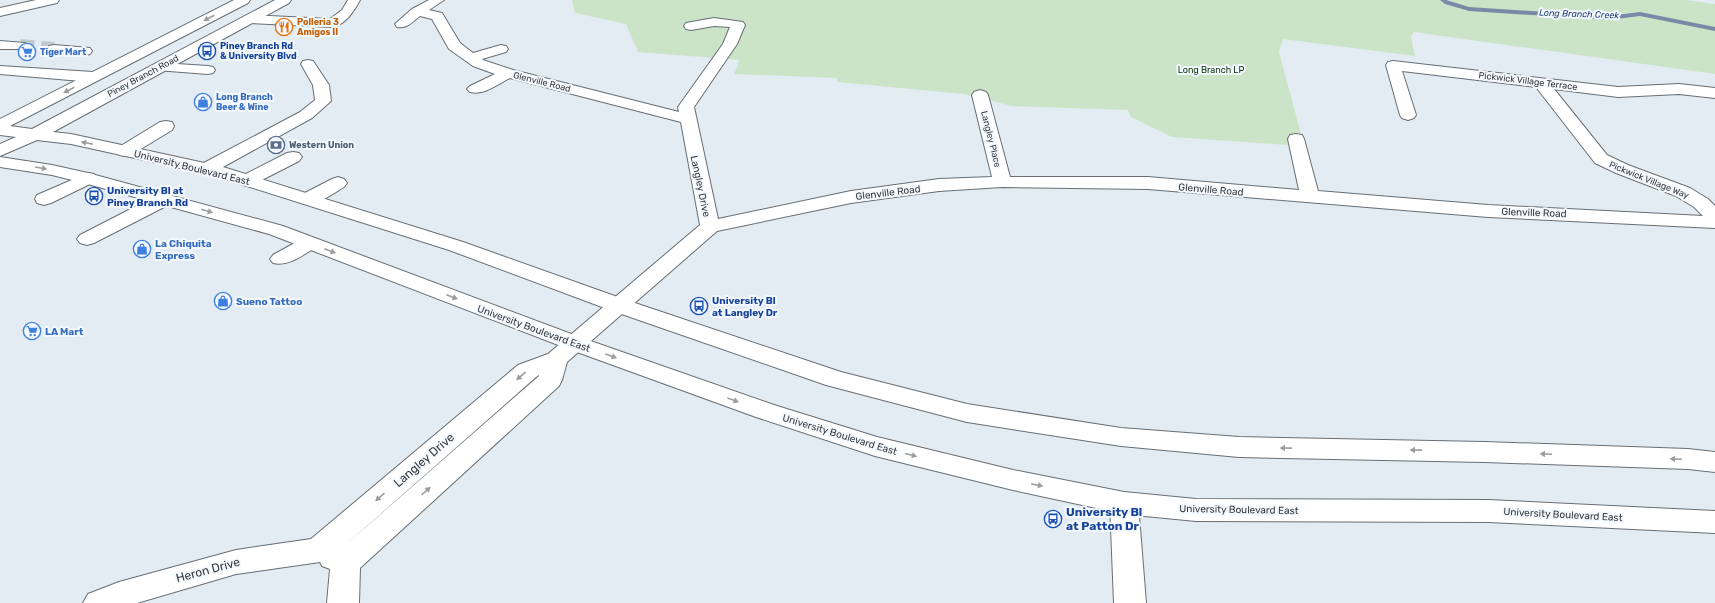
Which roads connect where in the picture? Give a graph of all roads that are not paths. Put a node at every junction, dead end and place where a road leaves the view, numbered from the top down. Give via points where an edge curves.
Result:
1 (32, 0) edge
2 (53, 0) edge
3 (244, 0) edge
4 (285, 0) edge
5 (354, 0) edge
6 (438, 0) edge
7 (0, 7) edge
8 (0, 12) edge
9 (417, 12) junction
10 (250, 19) junction
11 (402, 24) dead end
12 (691, 26) dead end
13 (228, 31) junction
14 (312, 35) dead end
15 (0, 45) edge
16 (20, 46) tunnel mouth
17 (501, 48) dead end
18 (54, 49) tunnel mouth
19 (86, 51) dead end
20 (470, 58) junction
21 (308, 64) dead end
22 (54, 66) dead end
23 (161, 67) junction
24 (0, 70) edge
25 (208, 70) dead end
26 (508, 73) junction
27 (40, 74) junction
28 (93, 77) junction
29 (0, 82) edge
30 (1541, 83) junction
31 (475, 89) dead end
32 (1715, 92) edge
33 (980, 95) dead end
34 (1408, 115) dead end
35 (688, 119) junction
36 (0, 125) edge
37 (166, 126) dead end
38 (0, 130) edge
39 (34, 134) junction
40 (1296, 139) dead end
41 (0, 151) edge
42 (125, 151) junction
43 (293, 157) dead end
44 (0, 162) edge
45 (206, 169) junction
46 (88, 178) junction
47 (248, 180) junction
48 (1002, 182) junction
49 (338, 183) dead end
50 (1310, 197) junction
51 (44, 198) dead end
52 (308, 198) junction
53 (165, 199) junction
54 (1715, 217) edge
55 (1715, 222) edge
56 (710, 227) junction
57 (87, 239) dead end
58 (309, 243) junction
59 (280, 259) dead end
60 (618, 305) junction
61 (565, 351) junction
62 (1715, 462) edge
63 (1124, 503) junction
64 (1715, 522) edge
65 (319, 550) junction
66 (345, 564) junction
67 (99, 603) edge
68 (343, 603) edge
69 (1130, 603) edge

1 - 7 street
2 - 8 street
3 -> 28 street
4 - 10 street, Piney Branch Road
5 - 10 street via 347,12 333,23
6 - 9 street
9 - 11 street
9 - 20 street, Glenville Road via 437,16 454,46
10 - 13 street, Piney Branch Road
12 - 35 street, Langley Drive via 723,21 738,25 730,44 686,107
13 - 14 street
13 - 23 street, Piney Branch Road
15 - 16 street
17 - 20 street
18 - 19 street
20 - 26 street, Glenville Road via 478,64
21 - 45 street via 321,85 323,101 306,115
22 - 27 street
23 - 25 street
23 - 39 street, Piney Branch Road
24 - 27 street
26 - 31 street
26 - 35 street, Glenville Road
27 - 28 street
27 - 29 street
28 -> 36 street
30 - 32 street, Pickwick Village Terrace via 1618,92 1679,89
30 - 34 street, Pickwick Village Terrace via 1393,65
30 - 54 street, Pickwick Village Way via 1601,159 1683,192 1701,203
33 - 48 street, Langley Place
35 - 56 street, Langley Drive
37 - 42 street
38 - 39 street, University Boulevard East
39 - 41 street, Piney Branch Road
42 -> 39 street, University Boulevard East
40 - 50 street
42 - 45 street, University Boulevard East
43 - 47 street
44 -> 46 street, University Boulevard East
45 - 47 street, University Boulevard East
46 - 51 street
46 - 53 street, University Boulevard East
47 - 52 street, University Boulevard East
48 - 50 street, Glenville Road via 1148,183
48 - 56 street, Glenville Road via 939,186 852,197
49 - 52 street
50 - 55 street, Glenville Road via 1488,211
52 - 60 street, University Boulevard East via 456,246
53 - 57 street
53 -> 58 street, University Boulevard East via 276,230
56 - 60 street, Langley Drive
58 - 59 street
58 -> 61 street, University Boulevard East
60 - 61 street, Langley Drive
62 -> 60 street, University Boulevard East via 1484,452 1239,447 1121,437 967,413 835,379
61 -> 63 street, University Boulevard East via 875,446 1013,480
61 -> 65 street, Langley Drive via 527,370
66 -> 61 street via 550,380
63 - 64 street, University Boulevard East via 1196,510 1488,511
63 - 69 street
65 - 66 street
65 - 67 street, Heron Drive via 236,562
66 - 68 street

